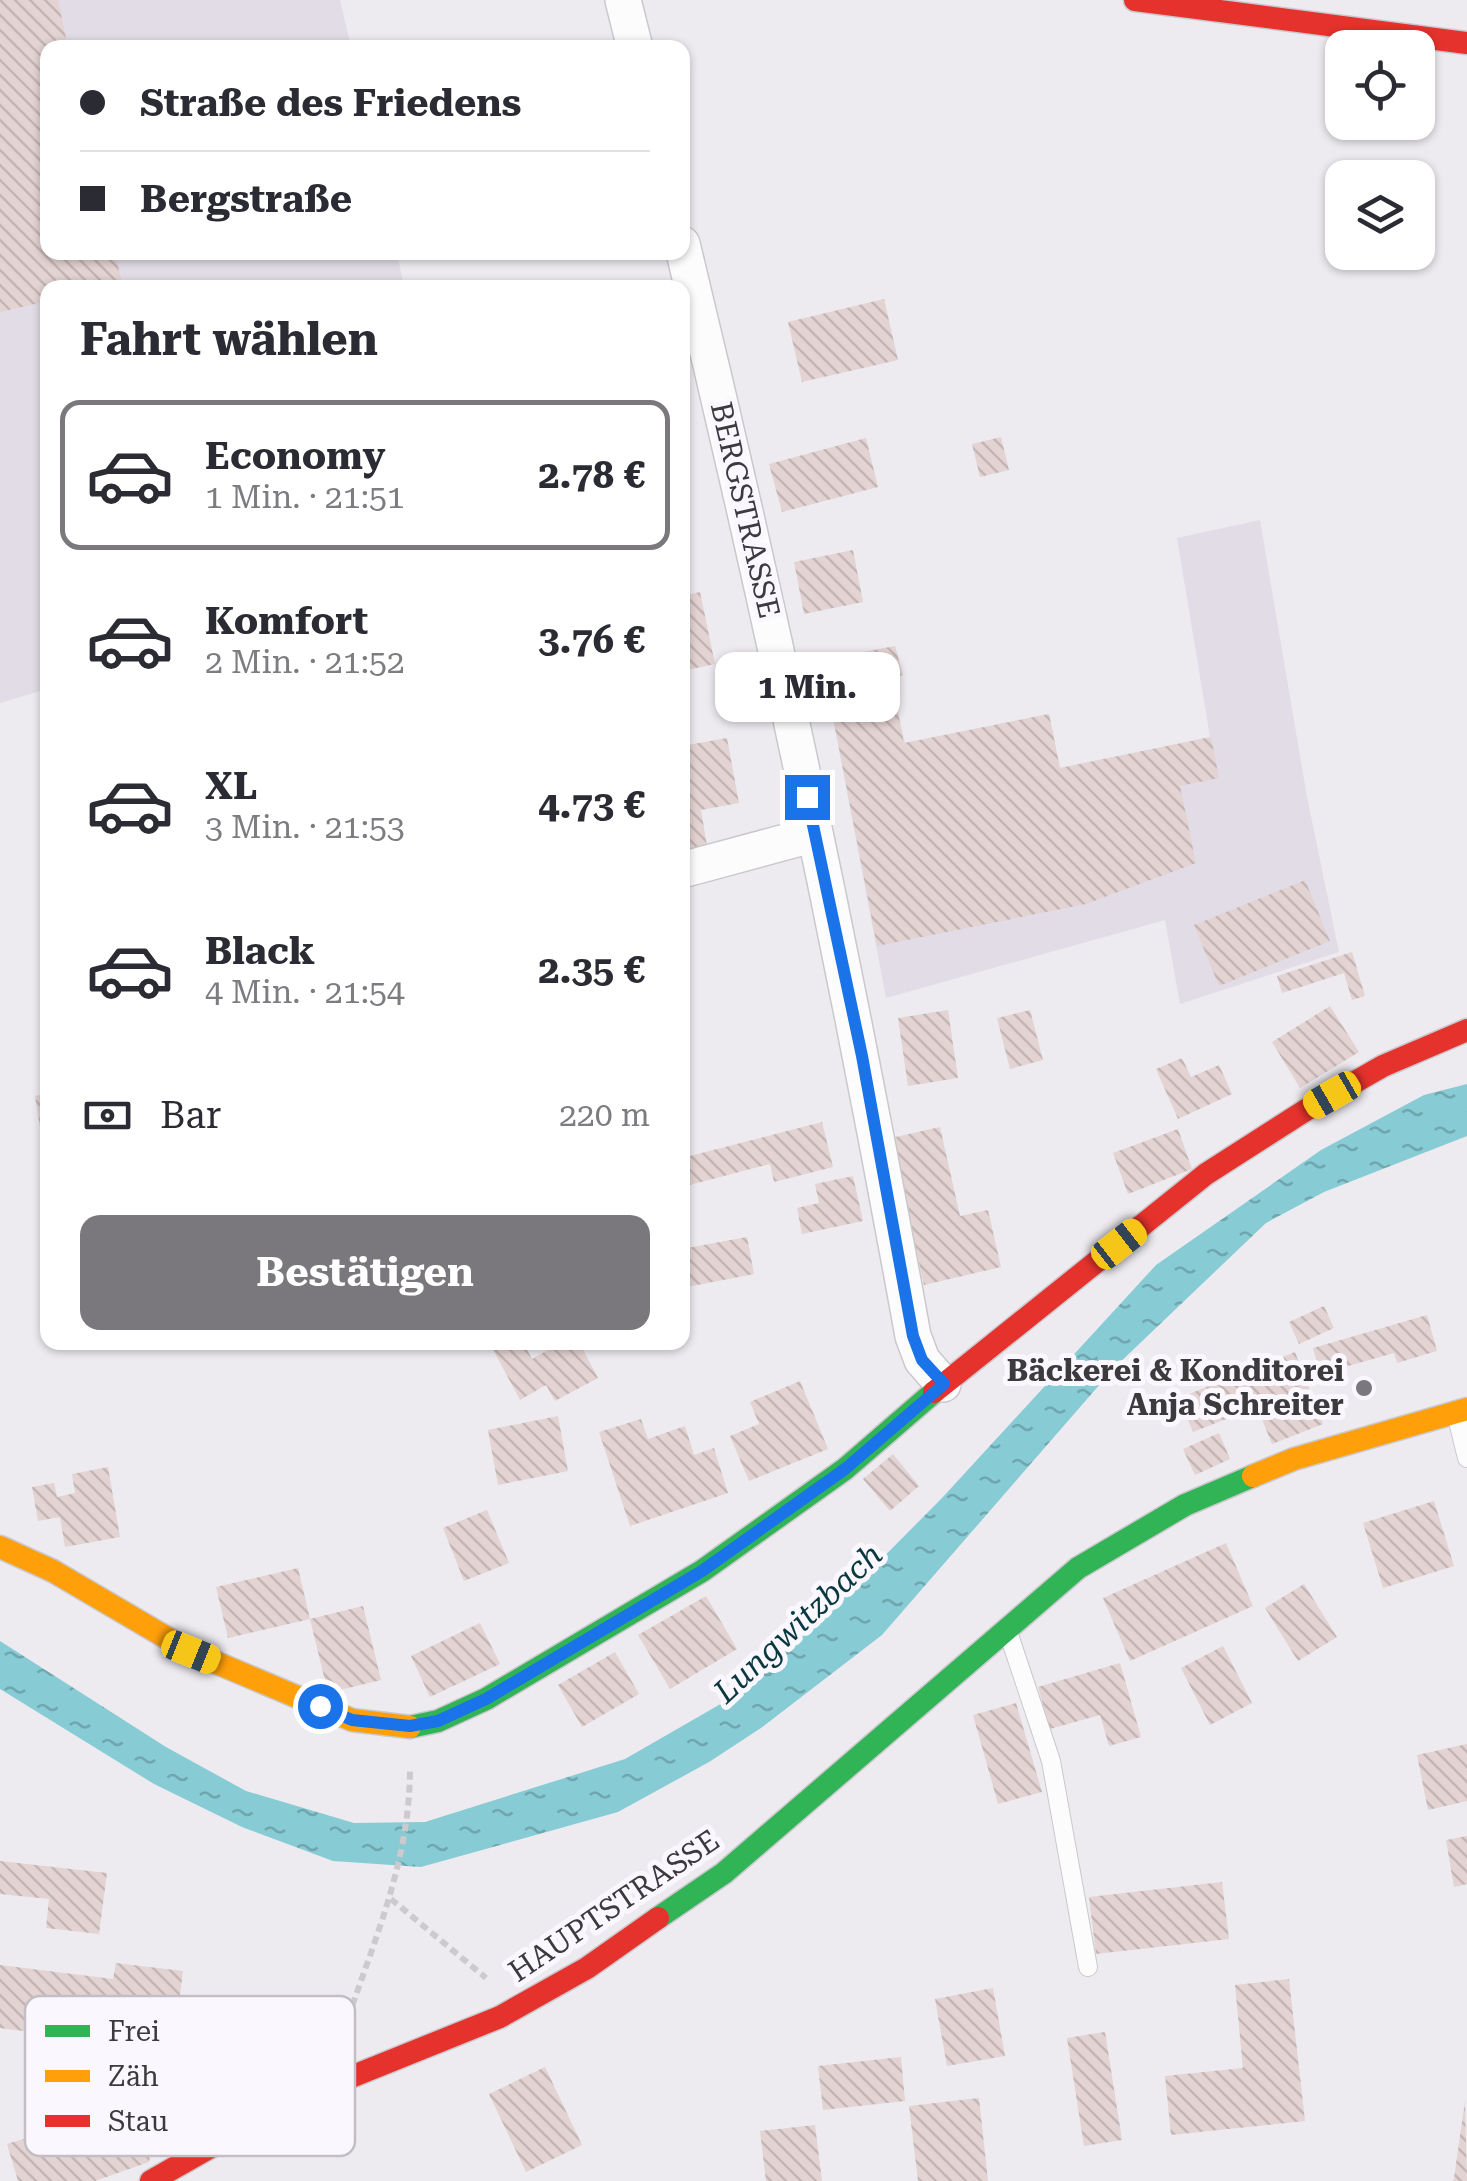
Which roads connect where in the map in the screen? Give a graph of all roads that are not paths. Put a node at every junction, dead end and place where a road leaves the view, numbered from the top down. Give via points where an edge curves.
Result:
1 (623, 0) edge
2 (1135, 0) edge
3 (633, 40) edge
4 (1467, 42) edge
5 (686, 260) edge
6 (815, 834) junction
7 (690, 868) edge
8 (1467, 1030) edge
9 (944, 1384) junction
10 (1461, 1410) edge
11 (1467, 1458) edge
12 (0, 1547) edge
13 (1006, 1627) junction
14 (1088, 1967) dead end
15 (355, 2075) edge
16 (196, 2156) edge
17 (155, 2180) edge

1 - 3 street
2 - 4 street
5 - 6 street, BERGSTRASSE
6 - 7 street
6 - 9 street, BERGSTRASSE via 913,1336 922,1360
8 - 9 street via 1383,1066 1206,1174
9 - 12 street via 845,1469 702,1571 486,1699 410,1726 352,1720 191,1652
10 - 11 lane, HAUPTSTRASSE
10 - 13 street, HAUPTSTRASSE via 1294,1459 1185,1505 1078,1568
13 - 14 lane via 1051,1761
13 - 15 street, HAUPTSTRASSE via 724,1873 587,1968 500,2017
16 - 17 street, HAUPTSTRASSE

